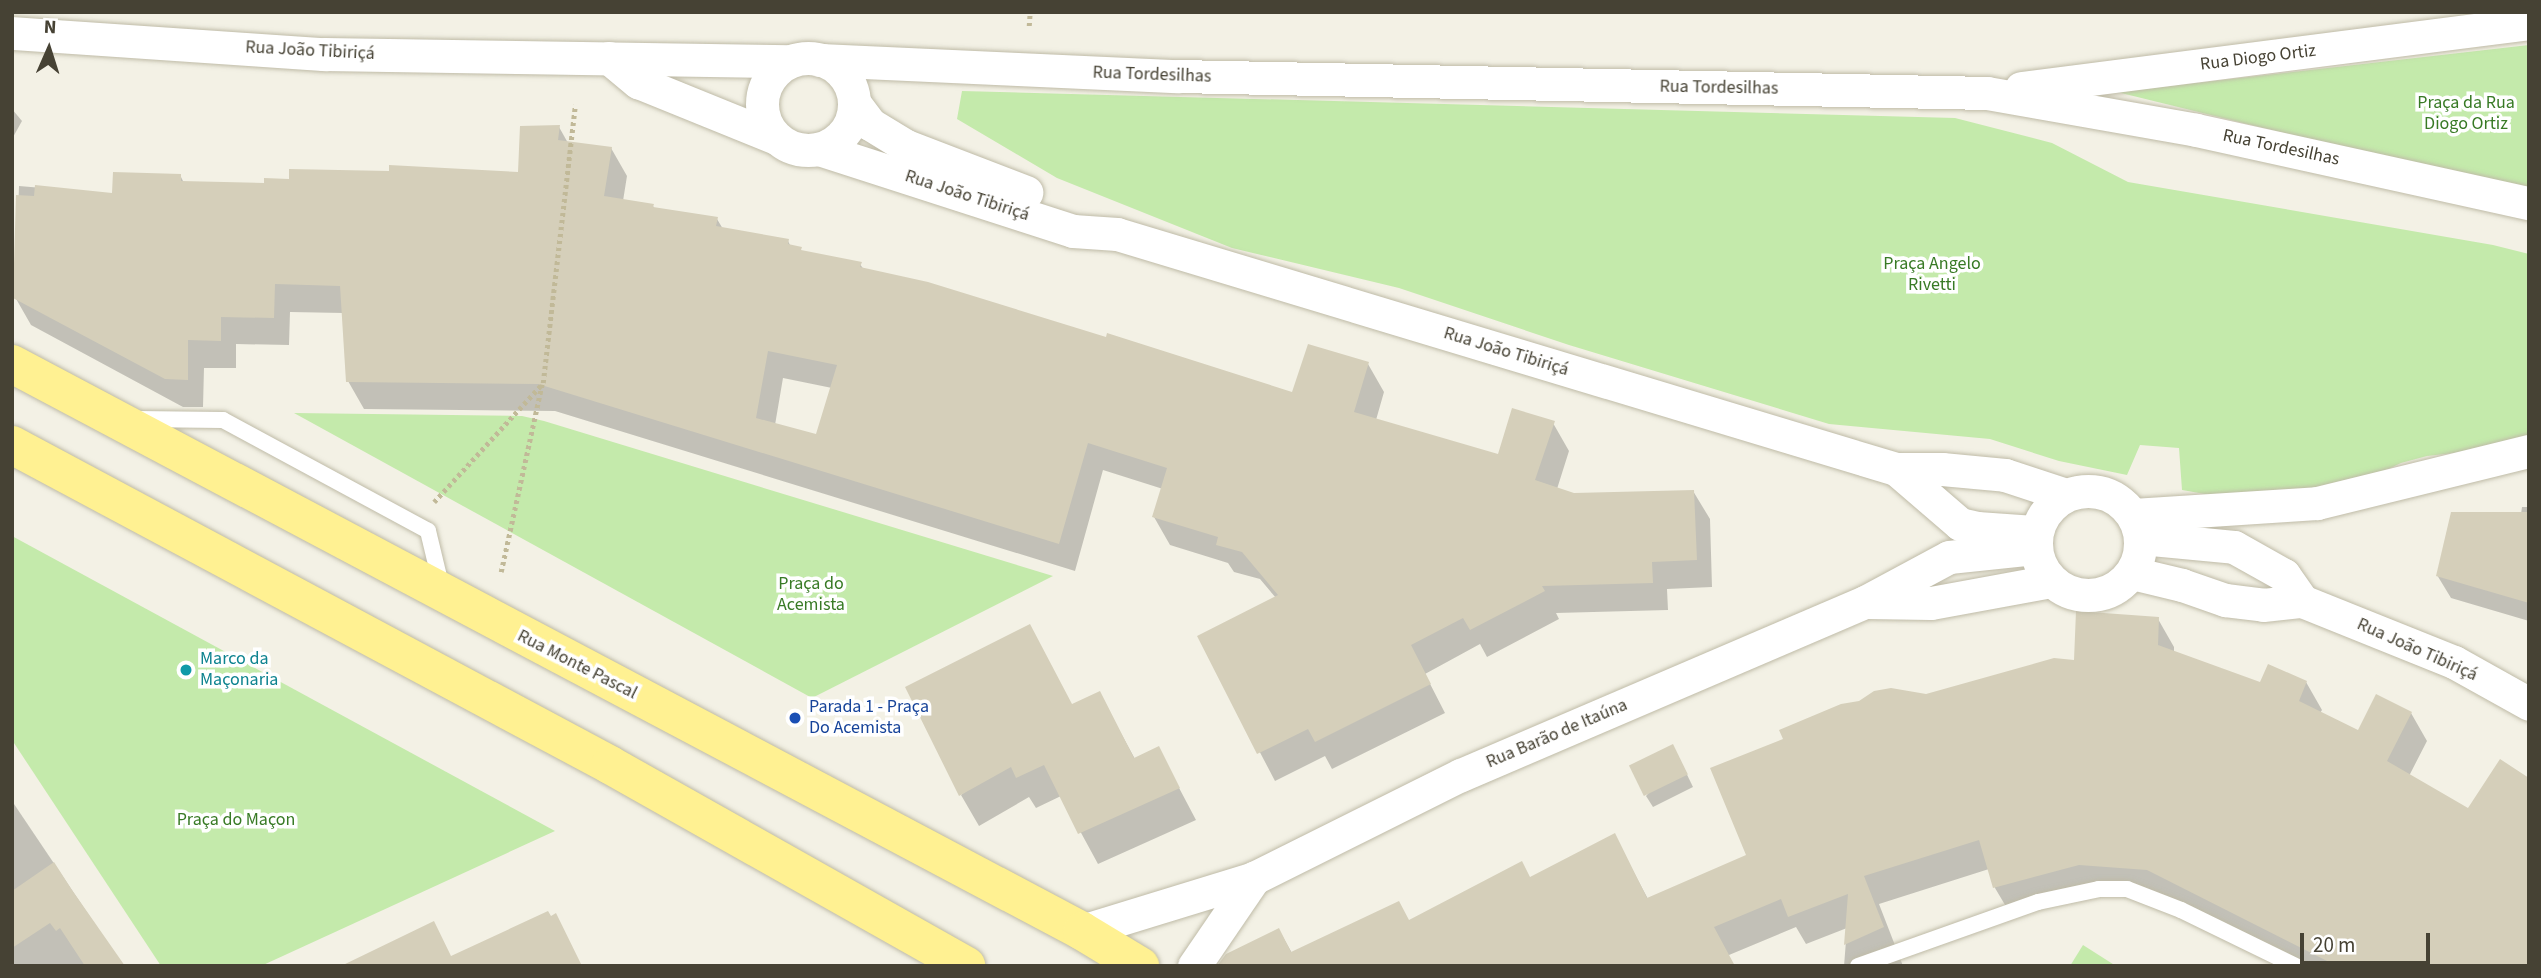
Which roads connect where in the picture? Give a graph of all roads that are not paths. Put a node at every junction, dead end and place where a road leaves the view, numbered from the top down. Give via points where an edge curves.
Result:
1 (2529, 23) edge
2 (12, 33) edge
3 (609, 58) junction
4 (805, 60) junction
5 (899, 65) junction
6 (1987, 93) junction
7 (854, 97) junction
8 (776, 138) junction
9 (819, 149) junction
10 (2529, 202) edge
11 (1117, 234) junction
12 (12, 364) edge
13 (12, 445) edge
14 (2529, 450) edge
15 (1896, 469) junction
16 (2066, 495) junction
17 (1960, 524) junction
18 (2137, 527) junction
19 (2036, 540) junction
20 (1949, 557) junction
21 (2132, 573) junction
22 (2050, 581) junction
23 (2302, 601) junction
24 (1865, 603) junction
25 (2529, 704) edge
26 (1254, 878) junction
27 (1082, 931) junction
28 (966, 966) edge
29 (1140, 966) edge
30 (1194, 966) edge
31 (1858, 966) edge
32 (2296, 966) edge

1 - 6 street, Rua Diogo Ortiz
2 - 3 street, Rua João Tibiriçá via 324,54
3 - 4 street, Rua João Tibiriçá
3 - 8 street via 638,82
4 - 5 street, Rua Tordesilhas
4 - 7 street via 834,65
4 - 8 street via 767,82 762,96 767,125
5 - 6 street, Rua Tordesilhas
5 - 7 street, Rua Tordesilhas
6 - 10 street, Rua Tordesilhas via 2196,130
7 - 9 street via 845,132
7 - 11 street, Rua João Tibiriçá via 870,124 906,146 1076,211
8 - 9 street via 789,147
9 - 11 street, Rua João Tibiriçá via 1073,231
11 - 15 street, Rua João Tibiriçá
12 - 27 main road, Rua Monte Pascal
13 - 28 main road via 610,765
14 - 18 street via 2317,503
15 - 16 street, Rua João Tibiriçá via 2005,475
15 - 17 street, Rua João Tibiriçá
16 - 18 street via 2103,493 2120,502
16 - 19 street via 2043,514
17 - 19 street
17 - 20 street
18 - 21 street via 2139,556
18 - 23 street via 2234,547 2284,575
19 - 20 street, Rua Barão de Itaúna
19 - 22 street via 2038,562
20 - 24 street, Rua Barão de Itaúna
21 - 22 street via 2116,588 2093,596 2070,593
21 - 23 street, Rua João Tibiriçá via 2225,600 2263,605
22 - 24 street, Rua Barão de Itaúna via 1931,603
23 - 25 street, Rua João Tibiriçá via 2454,662
24 - 26 street, Rua Barão de Itaúna via 1461,775
26 - 27 street, Rua Barão de Itaúna
26 - 30 street, Rua Barão de Itaúna
27 - 29 main road, Rua Monte Pascal
31 - 32 lane via 2038,902 2099,889 2127,889

